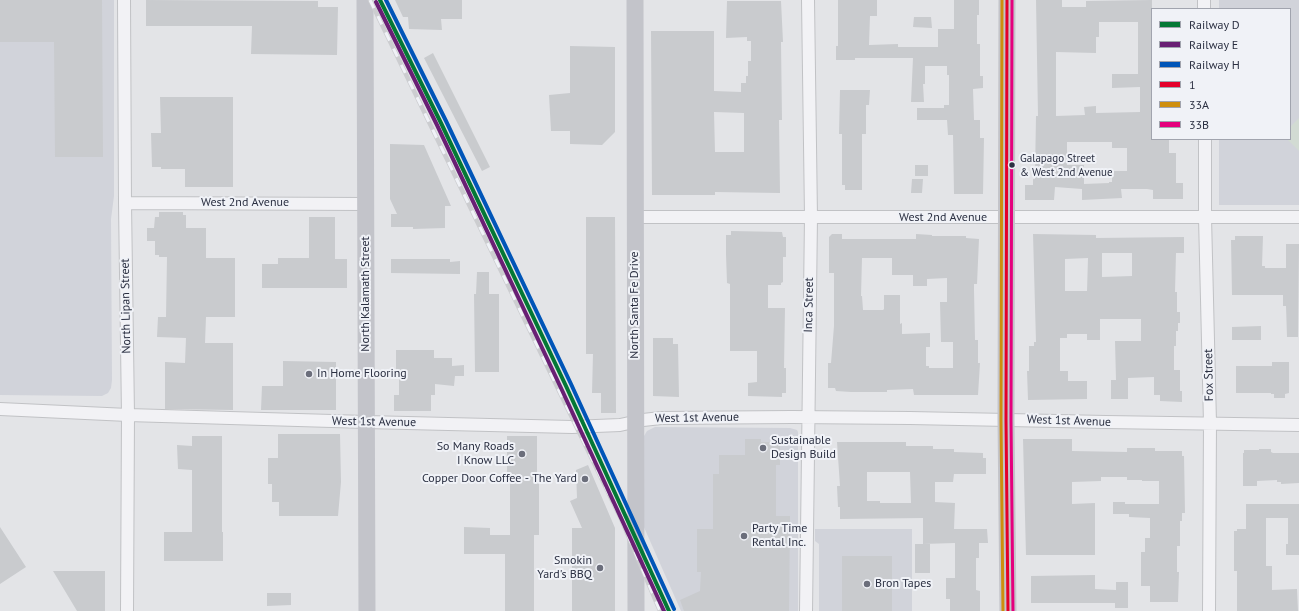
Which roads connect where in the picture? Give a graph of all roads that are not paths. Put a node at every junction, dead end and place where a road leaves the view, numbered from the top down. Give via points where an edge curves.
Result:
1 (124, 0) edge
2 (365, 0) edge
3 (635, 0) edge
4 (808, 0) edge
5 (1007, 0) edge
6 (1205, 140) edge
7 (125, 202) junction
8 (365, 204) junction
9 (635, 217) junction
10 (811, 217) junction
11 (1205, 217) junction
12 (1299, 217) edge
13 (1007, 218) junction
14 (0, 409) edge
15 (128, 415) junction
16 (808, 417) junction
17 (1006, 420) junction
18 (366, 422) junction
19 (636, 422) junction
20 (1210, 424) junction
21 (1299, 425) edge
22 (127, 611) edge
23 (367, 611) edge
24 (636, 611) edge
25 (806, 611) edge
26 (1008, 611) edge
27 (1209, 611) edge

1 - 7 street, North Lipan Street
2 - 8 main road, North Kalamath Street
3 - 9 main road, North Santa Fe Drive
4 - 10 street, Inca Street
5 - 13 main road
6 - 11 street, Fox Street
7 - 8 street, West 2nd Avenue
7 - 15 street, North Lipan Street
8 - 18 main road, North Kalamath Street
9 - 10 street, West 2nd Avenue
9 - 19 main road, North Santa Fe Drive
10 - 13 street, West 2nd Avenue
10 - 16 street, Inca Street
11 - 12 street, West 2nd Avenue
11 - 13 street, West 2nd Avenue
11 - 20 street, Fox Street
13 - 17 main road
14 - 15 street, West 1st Avenue
15 - 18 street, West 1st Avenue
15 - 22 street, North Lipan Street
16 - 17 street, West 1st Avenue
16 - 19 street, West 1st Avenue via 661,418
16 - 25 street, Inca Street
17 - 20 street, West 1st Avenue
17 - 26 main road
18 - 19 street, West 1st Avenue via 576,426 611,426
18 - 23 main road, North Kalamath Street
19 - 24 main road, North Santa Fe Drive
20 - 21 street, West 1st Avenue
20 - 27 street, Fox Street

